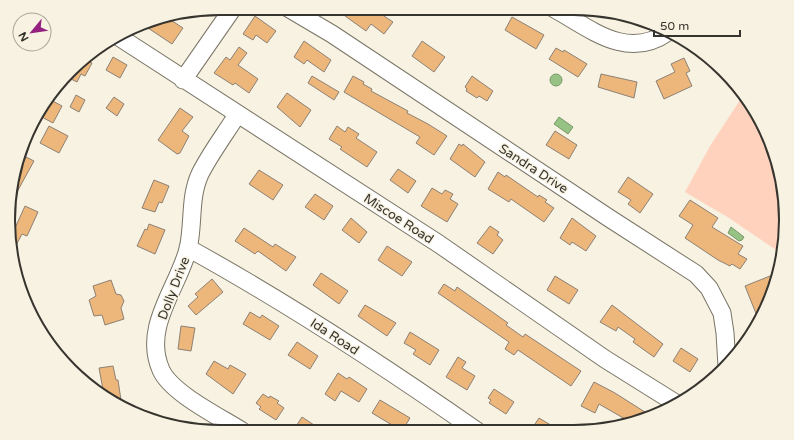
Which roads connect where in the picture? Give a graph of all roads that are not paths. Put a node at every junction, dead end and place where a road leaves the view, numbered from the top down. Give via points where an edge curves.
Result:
1 (228, 15) edge
2 (300, 15) edge
3 (566, 15) edge
4 (663, 35) edge
5 (122, 39) edge
6 (184, 80) junction
7 (237, 115) junction
8 (188, 248) junction
9 (726, 357) edge
10 (671, 401) edge
11 (233, 425) edge
12 (468, 425) edge

1 - 6 street
2 - 9 street, Sandra Drive via 696,274 709,288 722,313
3 - 4 street via 613,40 626,44 652,41
5 - 6 street, Miscoe Road
6 - 7 street, Miscoe Road
7 - 8 street, Dolly Drive via 201,174 194,191
7 - 10 street, Miscoe Road via 438,244 605,359
8 - 11 street, Dolly Drive via 158,325 155,341 158,362 172,386
8 - 12 street, Ida Road via 285,304 413,386

